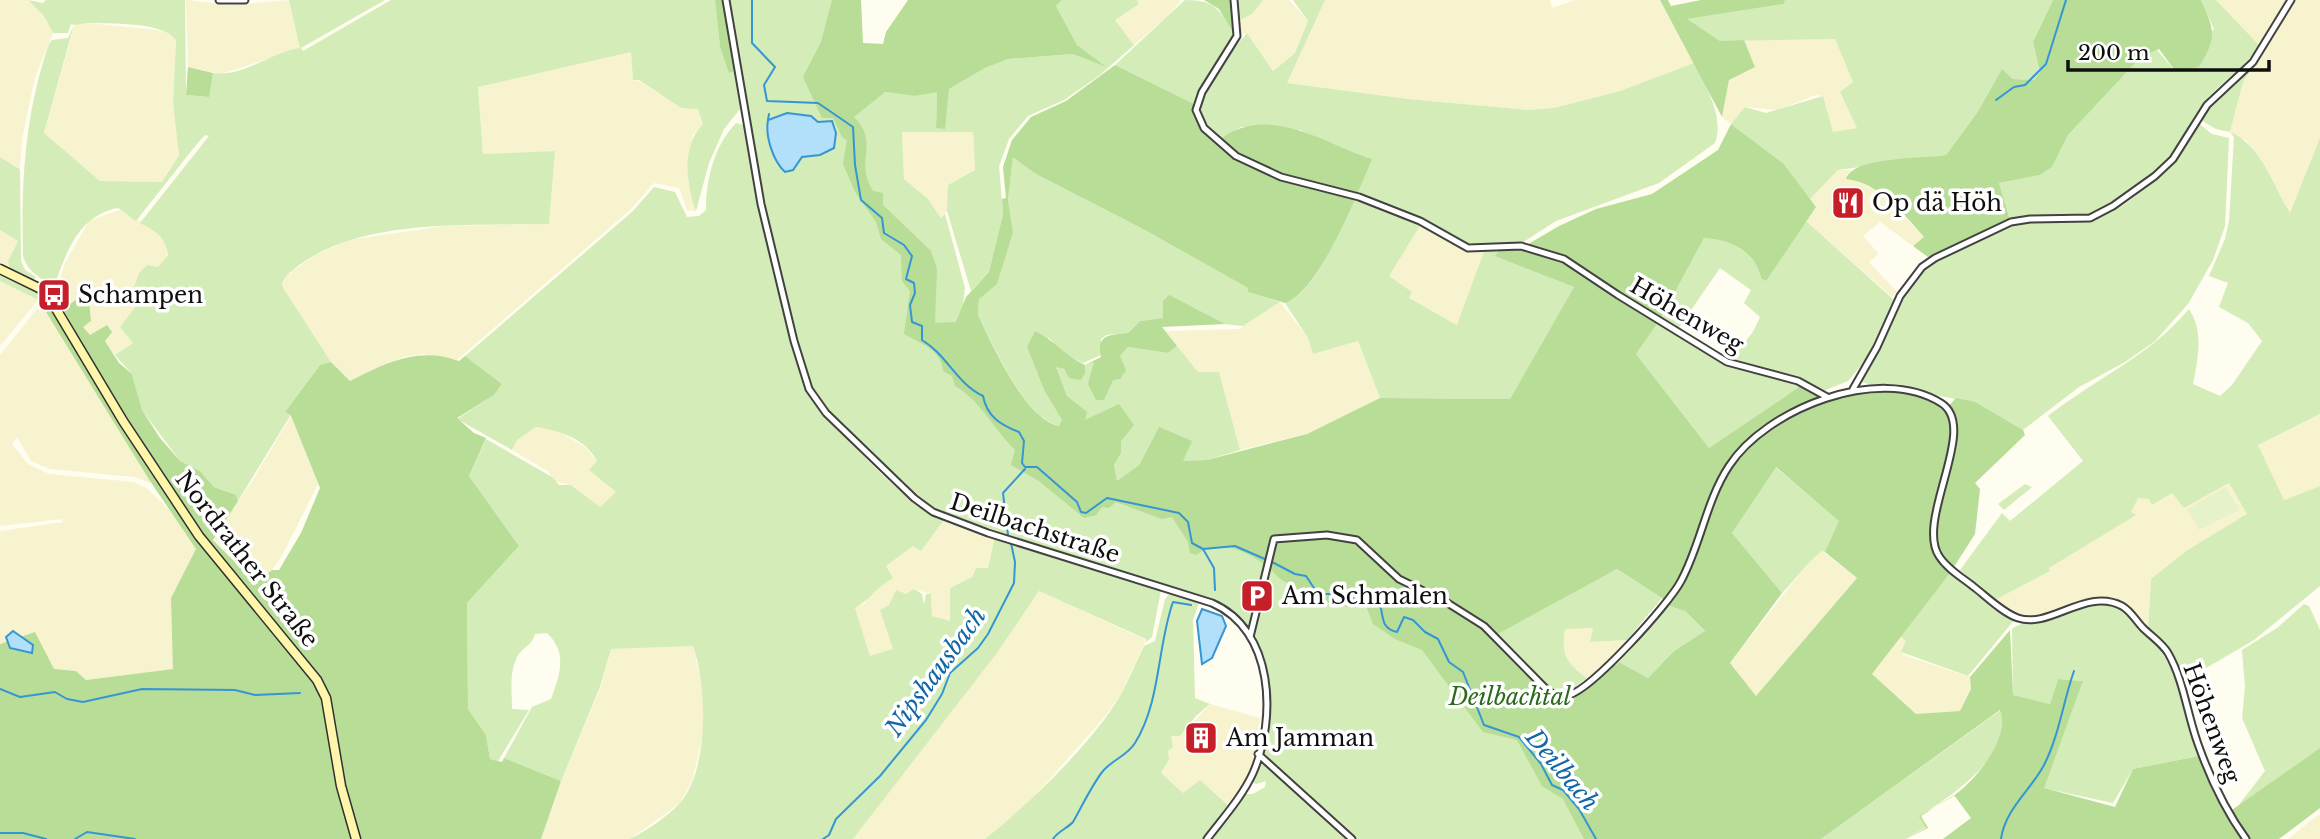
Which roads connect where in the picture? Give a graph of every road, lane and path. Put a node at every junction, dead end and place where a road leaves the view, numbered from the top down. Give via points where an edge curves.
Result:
1 (219, 0) edge
2 (245, 0) edge
3 (726, 0) edge
4 (1234, 0) edge
5 (2291, 0) edge
6 (0, 269) edge
7 (1853, 389) junction
8 (1827, 397) junction
9 (1250, 637) junction
10 (1258, 754) junction
11 (356, 839) edge
12 (1207, 839) edge
13 (1352, 839) edge
14 (2246, 839) edge

1 - 2 street
3 - 9 street, Deilbachstraße via 761,204 801,365 809,389 826,413 933,512 1212,603 1240,621
4 - 8 street, Höhenweg via 1237,36 1196,110 1204,128 1236,156 1281,177 1340,191 1420,221 1461,246 1521,246 1564,259 1727,362 1798,381
5 - 7 street via 2253,62 2207,105 2173,159 2155,176 2090,218 2011,222 1922,267 1900,296
6 - 11 main road, Nordrather Straße via 48,297 199,536 317,680 326,698 341,786
7 - 8 street, Höhenweg
7 - 14 street, Höhenweg via 1899,390 1949,409 1953,443 1932,536 1937,553 1953,570 2019,618 2039,618 2082,604 2109,602 2123,607 2160,644 2181,683 2197,743 2222,801
8 - 9 street via 1776,423 1741,452 1715,491 1682,580 1672,595 1619,655 1570,695 1557,696 1547,690 1484,626 1399,579 1357,540 1327,535 1274,539
9 - 10 street, Deilbachstraße via 1262,662 1267,693
10 - 12 street, Deilbachstraße via 1244,789
10 - 13 street

